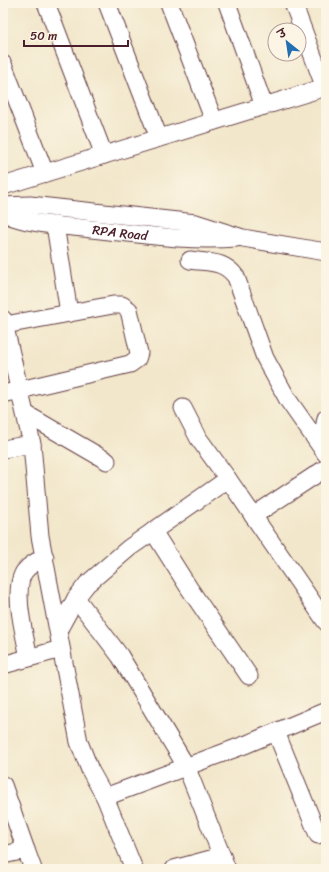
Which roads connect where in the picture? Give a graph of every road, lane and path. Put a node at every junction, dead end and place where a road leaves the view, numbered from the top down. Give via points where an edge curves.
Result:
1 (46, 3) edge
2 (107, 3) edge
3 (169, 3) edge
4 (227, 3) edge
5 (293, 3) edge
6 (3, 64) edge
7 (326, 87) edge
8 (264, 106) junction
9 (214, 121) junction
10 (159, 138) junction
11 (104, 155) junction
12 (45, 173) junction
13 (3, 186) edge
14 (3, 206) edge
15 (55, 225) junction
16 (242, 238) junction
17 (326, 252) edge
18 (190, 260) dead end
19 (69, 313) junction
20 (4, 322) edge
21 (7, 356) edge
22 (20, 389) junction
23 (3, 394) edge
24 (183, 408) dead end
25 (26, 414) junction
26 (326, 418) edge
27 (32, 444) junction
28 (3, 449) edge
29 (323, 450) edge
30 (107, 461) dead end
31 (326, 468) edge
32 (228, 479) junction
33 (253, 516) junction
34 (153, 531) junction
35 (44, 557) junction
36 (76, 598) junction
37 (326, 622) edge
38 (58, 629) junction
39 (61, 649) junction
40 (29, 658) junction
41 (3, 665) edge
42 (249, 676) dead end
43 (326, 711) edge
44 (276, 732) junction
45 (186, 766) junction
46 (3, 785) edge
47 (105, 797) junction
48 (318, 835) dead end
49 (26, 850) junction
50 (3, 856) edge
51 (225, 863) edge
52 (33, 869) edge
53 (134, 869) edge
54 (174, 869) edge

1 - 11 street
2 - 10 street
3 - 9 street
4 - 8 street
5 - 7 street
6 - 12 street
7 - 8 street
8 - 9 street
9 - 10 street
10 - 11 street
11 - 12 street
12 - 13 street
14 - 15 street, RPA Road via 12,217
14 - 16 street, RPA Road via 30,205 196,223
15 - 16 street, RPA Road via 187,239
15 - 19 street
16 - 17 street, RPA Road
18 - 29 street via 224,264 230,268 236,277 265,358 288,400
19 - 20 street
19 - 22 street via 122,305 129,310 139,353 137,359 130,364
20 - 21 street
21 - 22 street
22 - 23 street
22 - 25 street
24 - 32 street via 199,439
25 - 27 street
25 - 30 street
26 - 29 street
27 - 28 street
27 - 35 street
31 - 33 street
32 - 33 street
32 - 34 street
33 - 37 street
34 - 36 street via 87,584
34 - 42 street
35 - 38 street
35 - 40 street via 24,572 20,584 20,601
36 - 38 street
36 - 45 street via 120,656
38 - 39 street
39 - 40 street
39 - 47 street via 79,742 90,770
40 - 41 street
43 - 44 street
44 - 45 street
44 - 48 street
45 - 47 street
45 - 51 street
46 - 49 street
47 - 53 street
49 - 50 street
49 - 52 street
51 - 54 street

